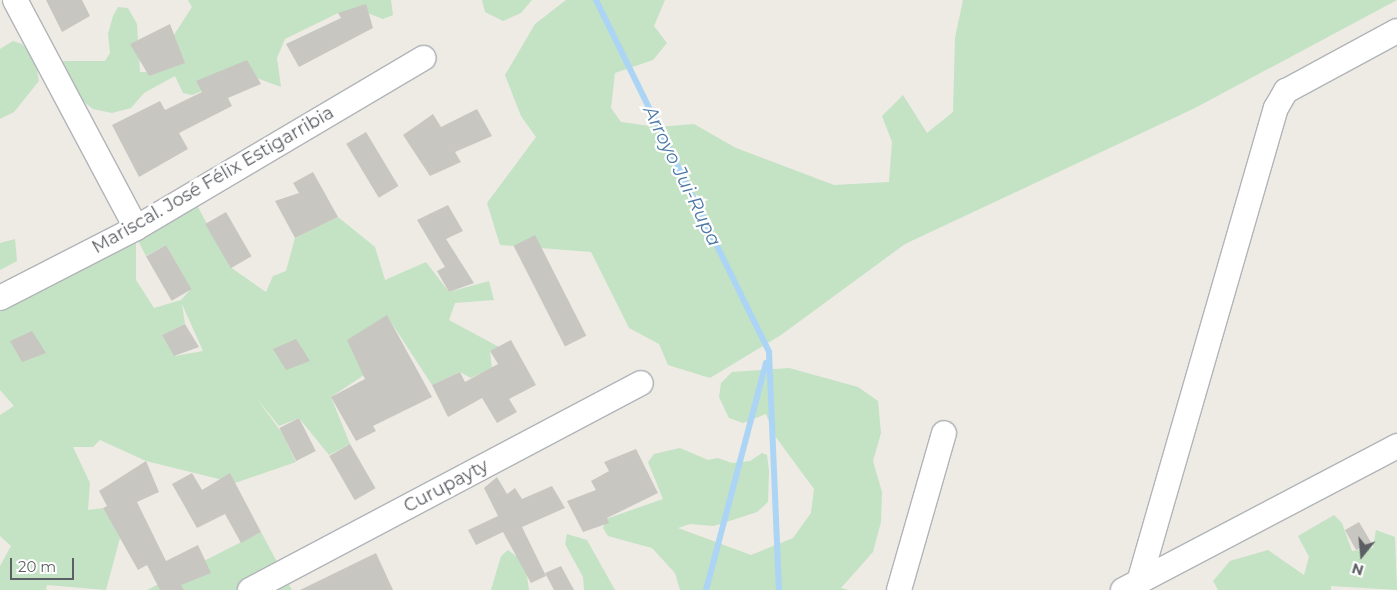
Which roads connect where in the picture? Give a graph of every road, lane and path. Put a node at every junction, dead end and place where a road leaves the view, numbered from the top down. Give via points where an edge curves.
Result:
1 (15, 0) edge
2 (1397, 30) edge
3 (423, 58) dead end
4 (136, 228) junction
5 (0, 298) edge
6 (642, 383) dead end
7 (944, 433) dead end
8 (1397, 446) edge
9 (1131, 586) edge
10 (250, 590) edge
11 (899, 590) edge

1 - 4 street
2 - 9 street via 1286,91 1276,108
3 - 4 street, Mariscal. José Félix Estigarribia
4 - 5 street, Mariscal. José Félix Estigarribia
6 - 10 street, Curupayty
7 - 11 street
8 - 9 street

